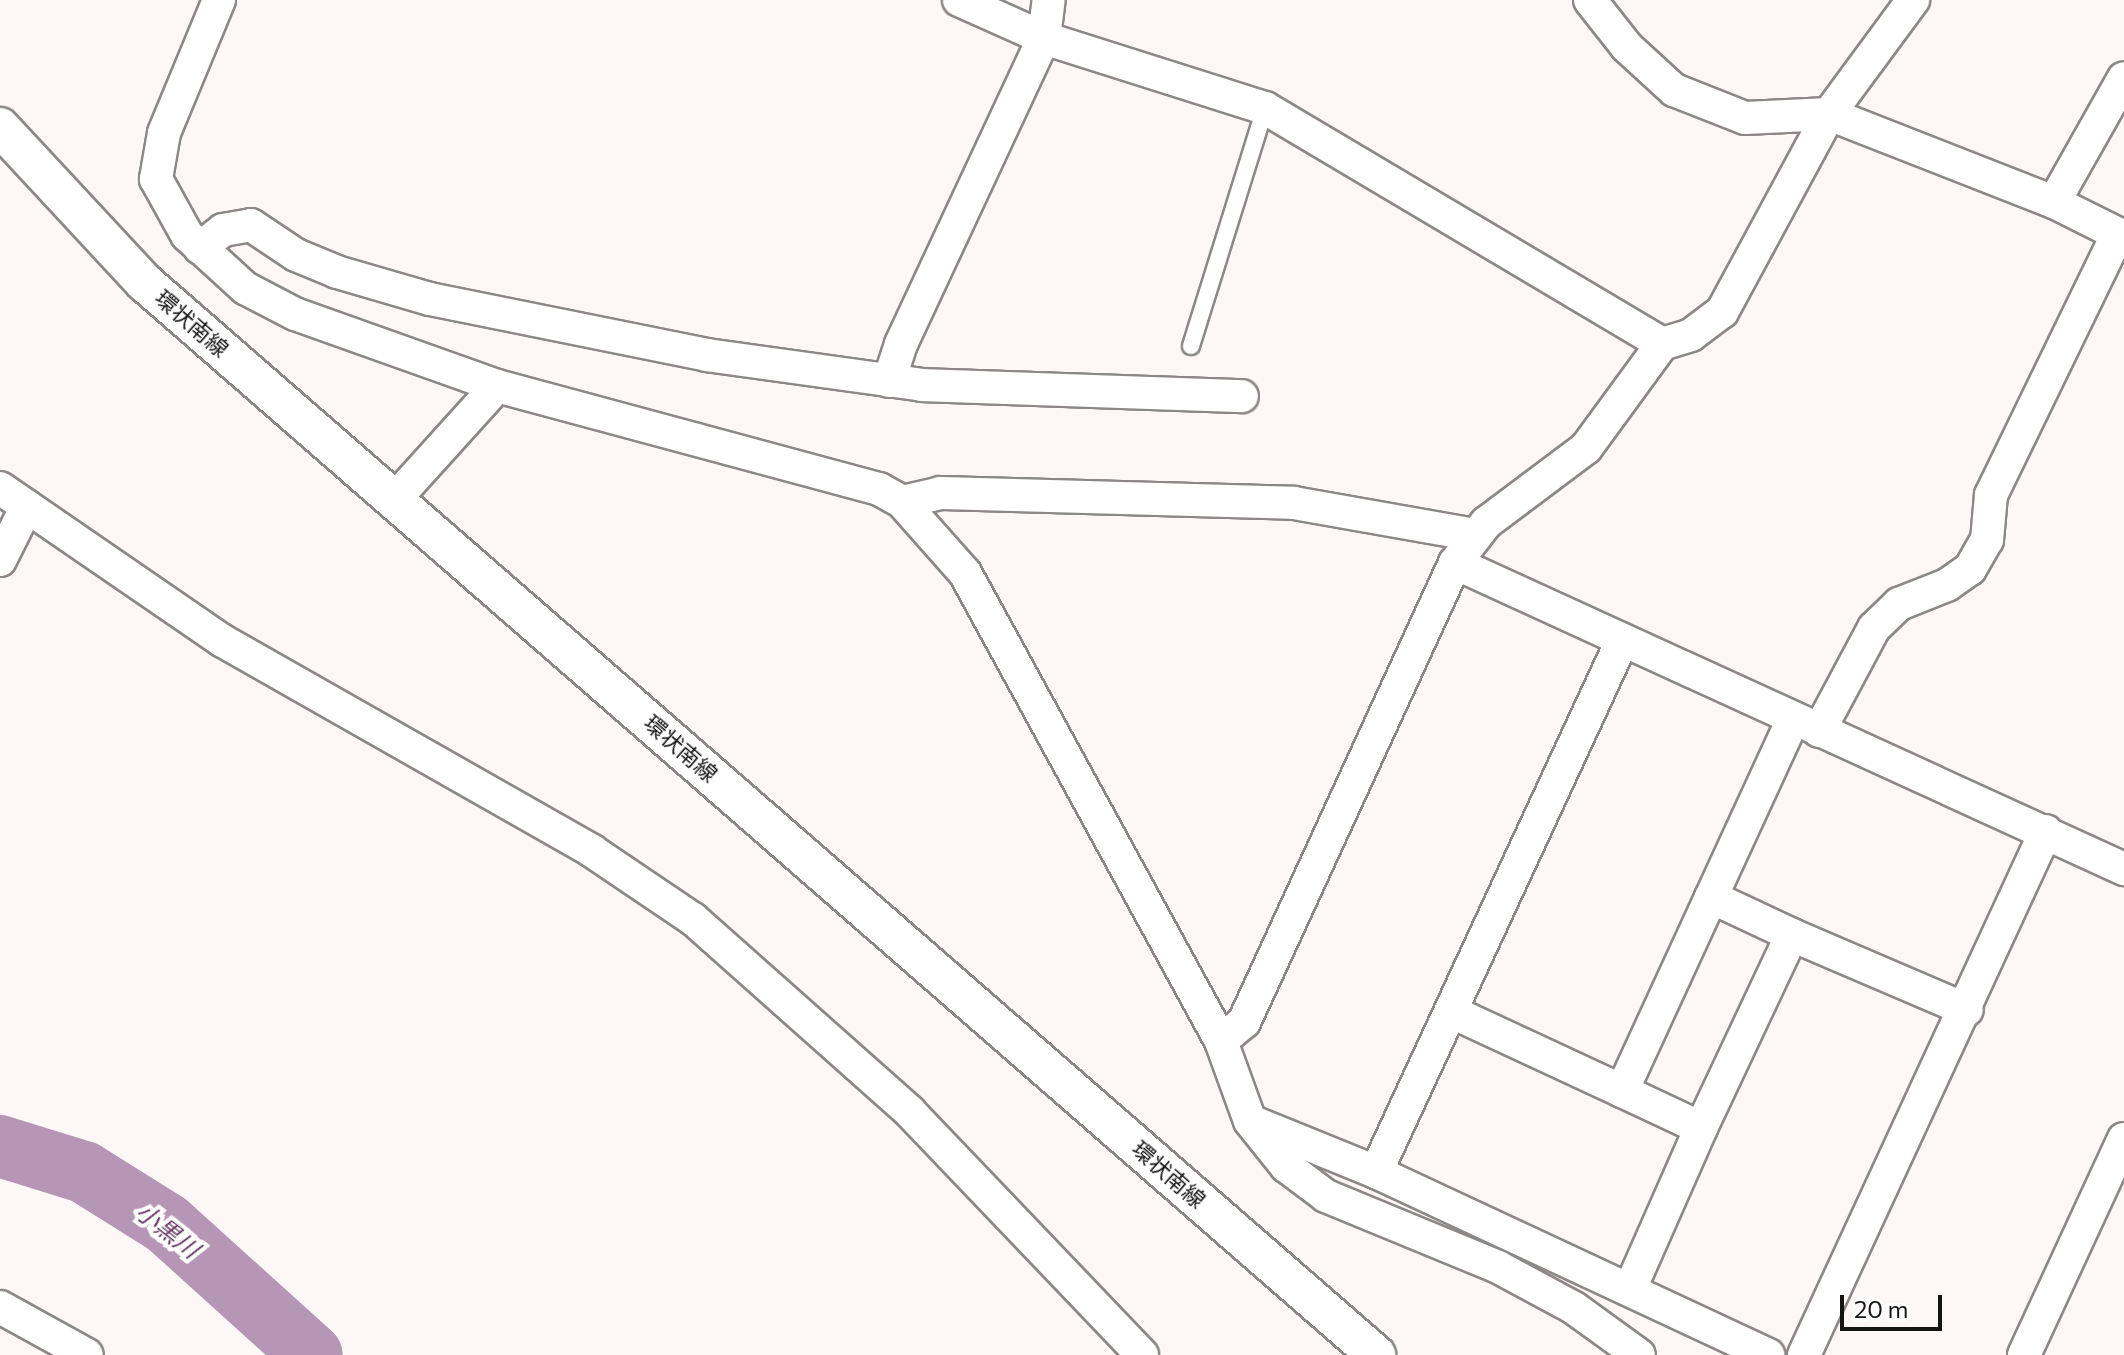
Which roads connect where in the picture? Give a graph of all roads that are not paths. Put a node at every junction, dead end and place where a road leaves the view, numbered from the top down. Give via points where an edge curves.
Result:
1 (219, 0) edge
2 (959, 0) edge
3 (1049, 0) edge
4 (1590, 0) edge
5 (1913, 0) edge
6 (1044, 38) junction
7 (2124, 78) edge
8 (1265, 108) junction
9 (1829, 114) junction
10 (0, 127) edge
11 (2054, 202) junction
12 (2121, 236) edge
13 (200, 248) junction
14 (1662, 344) junction
15 (1191, 346) dead end
16 (889, 381) junction
17 (497, 386) junction
18 (1242, 396) dead end
19 (0, 488) edge
20 (395, 499) junction
21 (902, 502) junction
22 (27, 506) junction
23 (1476, 535) junction
24 (0, 560) edge
25 (1455, 563) junction
26 (1622, 641) junction
27 (1806, 725) junction
28 (2046, 831) junction
29 (2124, 869) edge
30 (1711, 897) junction
31 (1792, 935) junction
32 (1967, 1010) junction
33 (1452, 1012) junction
34 (1221, 1041) junction
35 (1622, 1091) junction
36 (1250, 1121) junction
37 (1701, 1128) junction
38 (2124, 1139) edge
39 (1376, 1172) junction
40 (1630, 1289) junction
41 (0, 1307) edge
42 (87, 1355) edge
43 (1142, 1355) edge
44 (1376, 1355) edge
45 (1639, 1355) edge
46 (1768, 1355) edge
47 (1804, 1355) edge
48 (2024, 1355) edge

1 - 13 street via 164,133 156,179
2 - 6 street
3 - 6 street
4 - 9 street via 1627,47 1674,90 1745,118
5 - 9 street
6 - 8 street
6 - 16 street via 901,344
7 - 11 street
8 - 14 street
8 - 15 lane
9 - 11 street
9 - 14 street via 1722,312 1691,335
10 - 20 street, 環状南線 via 144,282
11 - 12 street
12 - 27 street via 1991,495 1987,540 1970,569 1947,585 1899,604 1874,628
13 - 16 street via 223,230 251,225 323,266 430,299 707,355
13 - 17 street via 245,288 295,314
14 - 23 street via 1586,448
16 - 18 street
17 - 20 street
17 - 21 street via 879,489
19 - 22 street
20 - 44 street, 環状南線
21 - 23 street via 940,493 1294,503
21 - 34 street via 965,573
22 - 24 street
22 - 43 street via 223,641 592,851 693,919 910,1112
23 - 25 street
25 - 26 street
25 - 34 street via 1244,1022
26 - 27 street
26 - 33 street
27 - 28 street
27 - 30 street
28 - 29 street
28 - 32 street
30 - 31 street
30 - 35 street
31 - 32 street
31 - 37 street
32 - 47 street
33 - 35 street
33 - 39 street
34 - 36 street
35 - 37 street
36 - 39 street
36 - 45 street via 1286,1166 1326,1196 1498,1267 1574,1308
37 - 40 street
38 - 48 street
39 - 40 street
40 - 46 street
41 - 42 street

